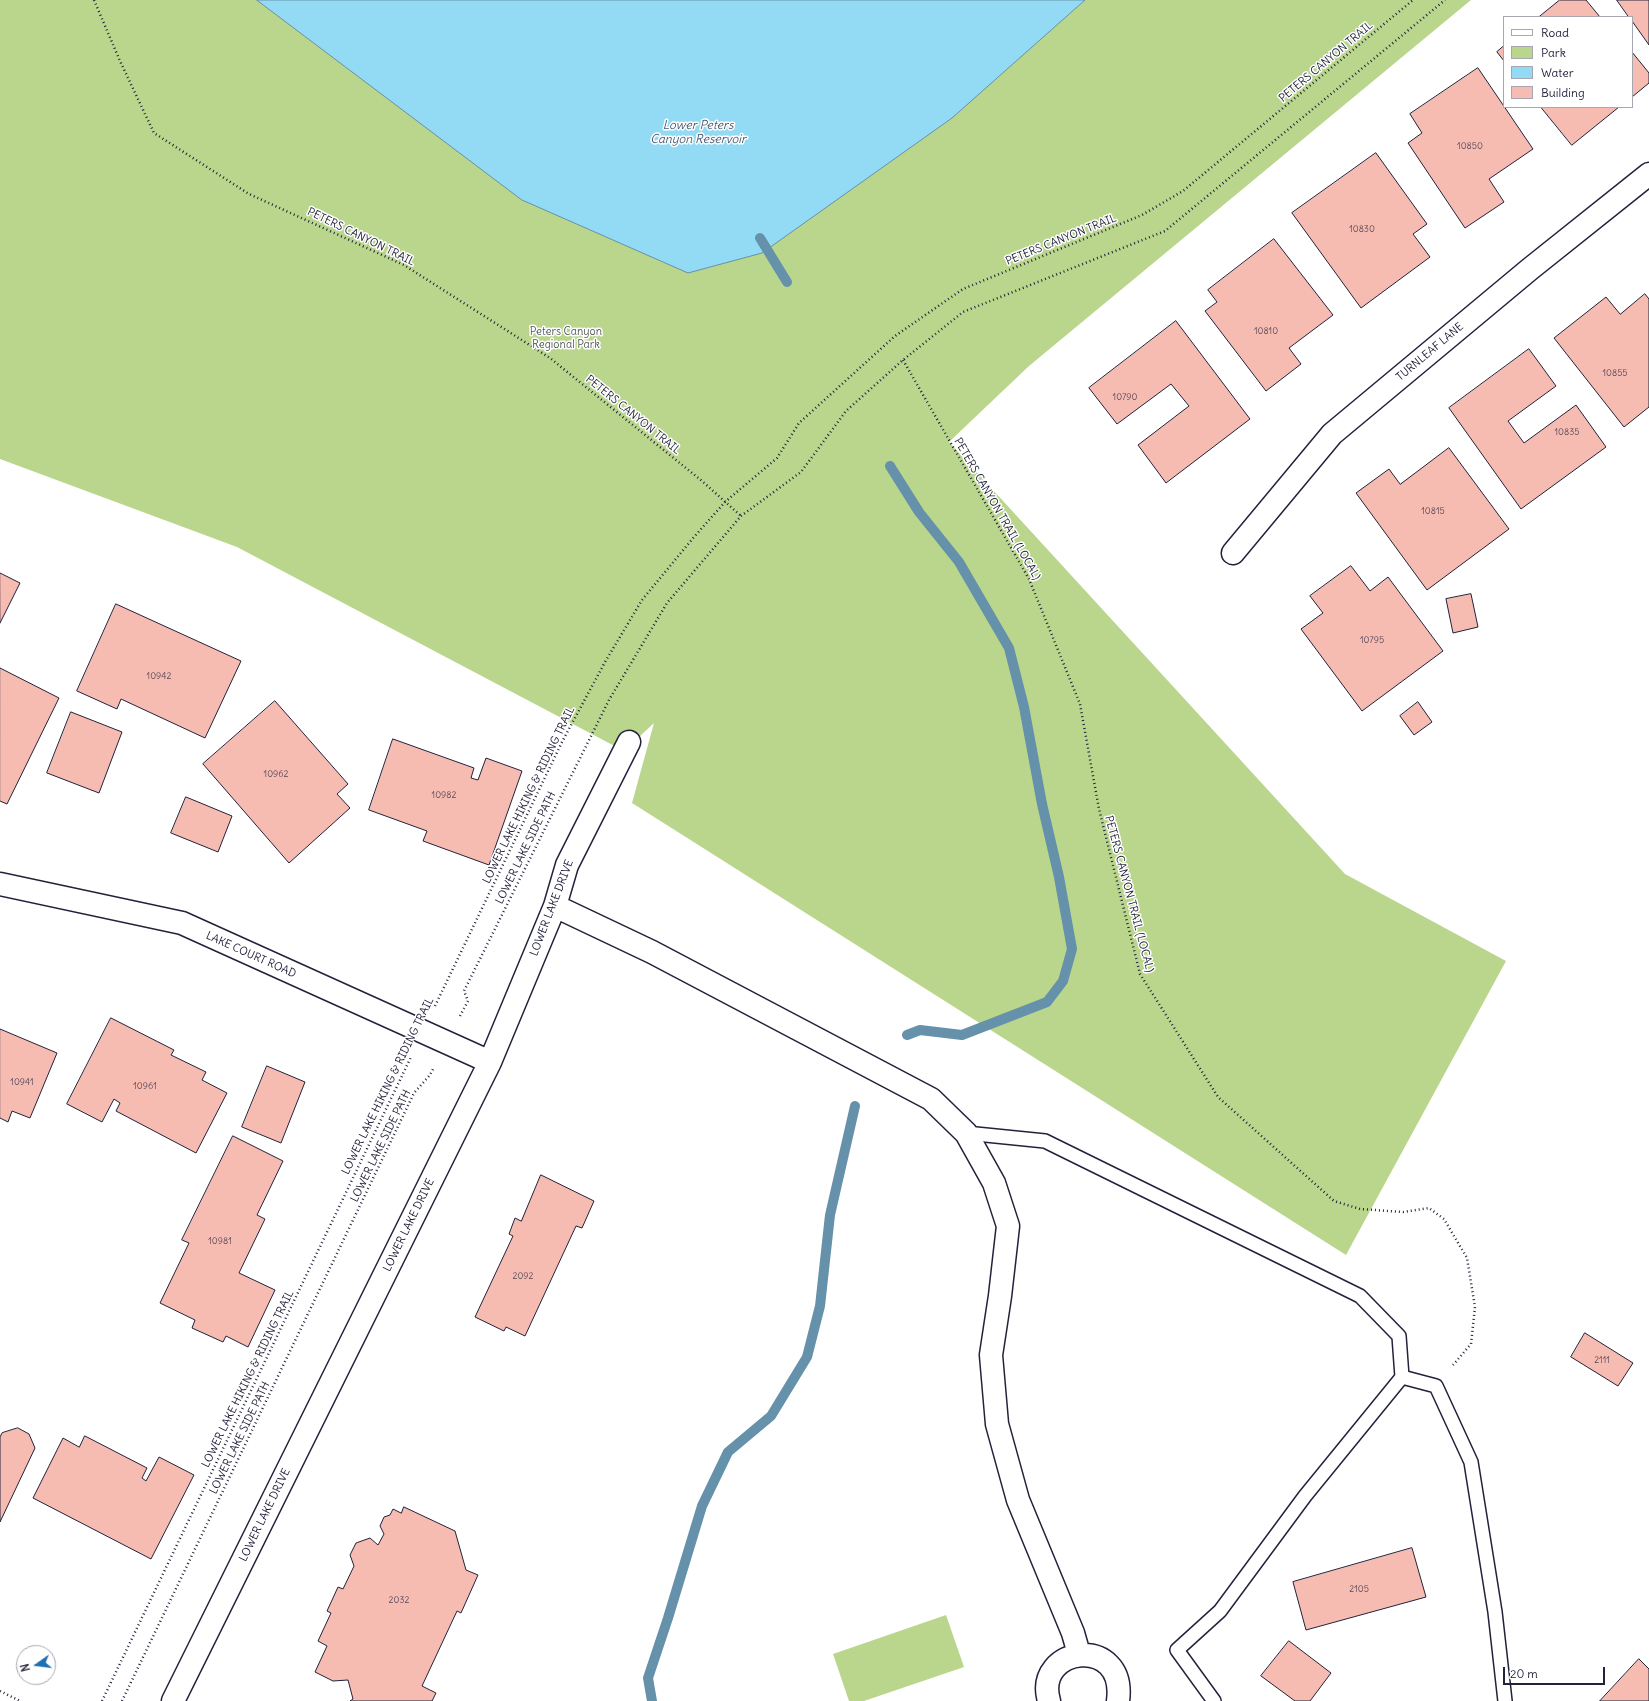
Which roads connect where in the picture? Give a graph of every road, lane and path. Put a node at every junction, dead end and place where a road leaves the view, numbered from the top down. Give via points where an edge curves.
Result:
1 (94, 0) edge
2 (1413, 0) edge
3 (1444, 0) edge
4 (1649, 174) edge
5 (903, 360) junction
6 (725, 502) junction
7 (741, 516) junction
8 (1233, 553) dead end
9 (629, 742) dead end
10 (0, 884) edge
11 (555, 906) junction
12 (423, 1032) junction
13 (447, 1042) junction
14 (490, 1062) junction
15 (966, 1133) junction
16 (1453, 1365) dead end
17 (1402, 1377) junction
18 (1079, 1654) junction
19 (0, 1691) edge
20 (20, 1701) edge
21 (102, 1701) edge
22 (122, 1701) edge
23 (173, 1701) edge
24 (1049, 1701) edge
25 (1118, 1701) edge
26 (1214, 1701) edge
27 (1505, 1701) edge

1 - 6 path, PETERS CANYON TRAIL via 154,133 249,194 404,265 550,358
2 - 6 path, PETERS CANYON TRAIL via 1183,191 1142,215 963,289 895,336 799,423 777,458
3 - 5 path, LOWER LAKE SIDE PATH via 1165,231 963,312
4 - 8 street, TURNLEAF LANE via 1530,269 1332,434
5 - 7 path, LOWER LAKE SIDE PATH via 846,411 801,472
5 - 16 path, PETERS CANYON TRAIL (LOCAL) via 1029,579 1080,704 1099,809 1140,974 1218,1097 1334,1201 1360,1209 1403,1212 1429,1208 1444,1219 1467,1258 1475,1307 1471,1344
6 - 7 path, PETERS CANYON TRAIL
6 - 12 path, LOWER LAKE HIKING & RIDING TRAIL via 642,600 605,662 562,742
7 - 13 path, LOWER LAKE SIDE PATH via 667,603 609,700 464,991 468,1001
9 - 11 street, LOWER LAKE DRIVE via 567,865
10 - 12 street, LAKE COURT ROAD via 182,923
11 - 14 street, LOWER LAKE DRIVE
11 - 15 street via 652,952 931,1099
12 - 13 street, LAKE COURT ROAD
12 - 21 path, LOWER LAKE HIKING & RIDING TRAIL
13 - 14 street, LAKE COURT ROAD
13 - 22 path, LOWER LAKE SIDE PATH via 430,1075 414,1093
14 - 23 street, LOWER LAKE DRIVE
15 - 17 lane via 1045,1141 1360,1296 1399,1336
15 - 18 street via 994,1183 1008,1226 990,1355 997,1424 1018,1500 1073,1633
17 - 26 lane via 1305,1496 1220,1611 1177,1650
17 - 27 lane via 1436,1386 1471,1462 1495,1612
18 - 24 street via 1065,1659 1055,1668 1048,1681
18 - 25 street via 1093,1656 1105,1662 1115,1673 1119,1687
19 - 20 path

